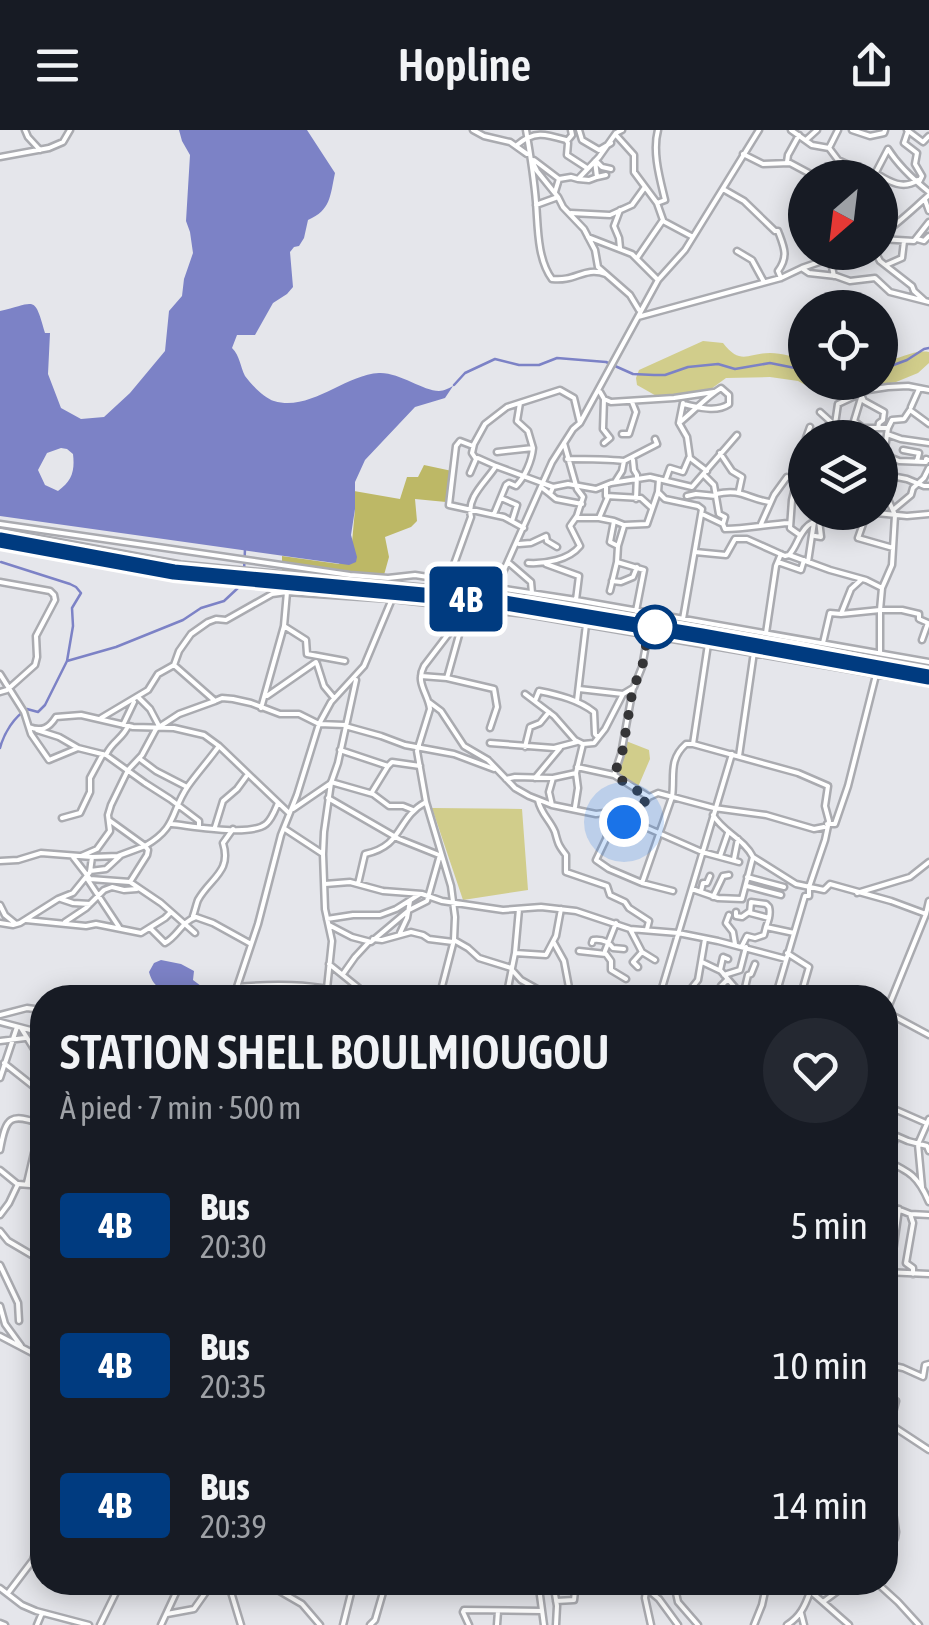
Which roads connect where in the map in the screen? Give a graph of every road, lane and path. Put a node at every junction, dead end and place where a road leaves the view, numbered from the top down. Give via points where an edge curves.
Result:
1 (25, 130) edge
2 (70, 130) edge
3 (473, 130) edge
4 (571, 130) edge
5 (580, 130) edge
6 (658, 130) edge
7 (791, 130) edge
8 (818, 130) edge
9 (838, 130) edge
10 (852, 130) edge
11 (884, 130) edge
12 (907, 131) edge
13 (527, 132) edge
14 (756, 132) edge
15 (493, 133) edge
16 (619, 133) edge
17 (799, 135) junction
18 (929, 136) edge
19 (806, 140) junction
20 (567, 141) junction
21 (611, 142) junction
22 (517, 146) junction
23 (829, 148) junction
24 (40, 150) junction
25 (743, 154) junction
26 (529, 155) junction
27 (0, 157) edge
28 (838, 160) edge
29 (596, 161) junction
30 (787, 162) joint
31 (578, 163) junction
32 (898, 165) edge
33 (587, 168) junction
34 (610, 169) dead end
35 (606, 175) dead end
36 (597, 177) junction
37 (559, 179) junction
38 (578, 180) junction
39 (918, 181) junction
40 (898, 184) edge
41 (645, 187) junction
42 (723, 189) junction
43 (556, 195) junction
44 (928, 196) edge
45 (657, 203) junction
46 (536, 205) junction
47 (620, 210) junction
48 (568, 212) junction
49 (929, 212) edge
50 (663, 220) junction
51 (929, 222) edge
52 (898, 224) edge
53 (929, 236) edge
54 (588, 237) junction
55 (693, 238) junction
56 (898, 240) edge
57 (916, 240) junction
58 (904, 241) junction
59 (620, 248) junction
60 (737, 251) dead end
61 (637, 258) junction
62 (898, 259) edge
63 (798, 270) edge
64 (804, 270) edge
65 (832, 270) edge
66 (893, 270) edge
67 (606, 274) junction
68 (834, 276) junction
69 (781, 278) junction
70 (658, 280) junction
71 (764, 282) junction
72 (929, 288) edge
73 (925, 299) edge
74 (638, 314) junction
75 (898, 386) edge
76 (599, 389) junction
77 (919, 389) junction
78 (929, 390) edge
79 (714, 392) junction
80 (685, 396) junction
81 (604, 398) junction
82 (850, 400) edge
83 (867, 400) edge
84 (632, 402) junction
85 (520, 404) junction
86 (683, 404) junction
87 (698, 408) junction
88 (910, 410) junction
89 (820, 412) dead end
90 (829, 420) edge
91 (836, 420) edge
92 (883, 420) edge
93 (898, 420) edge
94 (580, 423) junction
95 (679, 423) junction
96 (929, 424) edge
97 (622, 434) dead end
98 (737, 434) dead end
99 (898, 436) edge
100 (656, 439) dead end
101 (909, 440) junction
102 (564, 443) junction
103 (604, 443) dead end
104 (929, 443) edge
105 (473, 446) junction
106 (533, 448) junction
107 (903, 450) dead end
108 (911, 451) junction
109 (497, 452) dead end
110 (720, 453) junction
111 (633, 457) junction
112 (476, 458) junction
113 (690, 458) junction
114 (567, 459) junction
115 (917, 460) junction
116 (624, 461) junction
117 (898, 461) edge
118 (910, 461) junction
119 (928, 464) edge
120 (496, 466) junction
121 (705, 473) junction
122 (524, 474) junction
123 (659, 478) junction
124 (788, 478) edge
125 (638, 480) junction
126 (666, 480) junction
127 (898, 480) edge
128 (927, 481) edge
129 (615, 482) junction
130 (917, 483) junction
131 (542, 485) junction
132 (606, 485) junction
133 (577, 486) junction
134 (480, 487) junction
135 (553, 487) junction
136 (692, 487) junction
137 (738, 491) junction
138 (658, 492) junction
139 (550, 494) junction
140 (716, 495) junction
141 (687, 496) junction
142 (608, 497) junction
143 (500, 498) junction
144 (636, 499) junction
145 (679, 502) junction
146 (770, 503) junction
147 (582, 504) junction
148 (652, 508) junction
149 (898, 509) edge
150 (469, 510) junction
151 (701, 513) junction
152 (898, 513) edge
153 (494, 514) junction
154 (929, 514) edge
155 (576, 518) junction
156 (600, 518) junction
157 (512, 521) junction
158 (614, 521) junction
159 (788, 523) edge
160 (0, 524) edge
161 (723, 524) junction
162 (761, 524) junction
163 (624, 525) junction
164 (524, 528) junction
165 (790, 530) edge
166 (805, 530) edge
167 (814, 530) edge
168 (861, 530) edge
169 (893, 530) edge
170 (800, 535) junction
171 (0, 537) edge
172 (517, 544) junction
173 (557, 546) dead end
174 (618, 546) junction
175 (892, 548) junction
176 (696, 552) junction
177 (781, 554) junction
178 (789, 554) junction
179 (806, 561) junction
180 (617, 562) junction
181 (778, 562) junction
182 (508, 563) junction
183 (528, 563) dead end
184 (544, 563) junction
185 (454, 567) dead end
186 (636, 567) junction
187 (633, 577) junction
188 (862, 579) junction
189 (612, 581) junction
190 (0, 582) edge
191 (496, 588) junction
192 (882, 588) junction
193 (287, 592) junction
194 (610, 592) dead end
195 (640, 592) junction
196 (392, 599) junction
197 (576, 600) junction
198 (529, 601) junction
199 (466, 609) junction
200 (880, 610) junction
201 (636, 611) junction
202 (841, 614) junction
203 (586, 620) junction
204 (684, 620) junction
205 (284, 626) junction
206 (659, 632) junction
207 (766, 633) junction
208 (648, 634) junction
209 (922, 640) dead end
210 (822, 643) junction
211 (708, 644) junction
212 (754, 652) junction
213 (880, 653) junction
214 (315, 659) junction
215 (345, 660) dead end
216 (929, 662) edge
217 (174, 665) junction
218 (0, 674) edge
219 (357, 675) junction
220 (876, 675) junction
221 (420, 676) junction
222 (929, 677) edge
223 (446, 678) junction
224 (4, 688) edge
225 (579, 688) junction
226 (633, 688) junction
227 (525, 694) dead end
228 (623, 694) junction
229 (265, 697) junction
230 (137, 698) junction
231 (334, 698) junction
232 (215, 700) junction
233 (535, 701) junction
234 (429, 702) junction
235 (577, 702) junction
236 (261, 708) junction
237 (549, 712) junction
238 (101, 718) junction
239 (319, 724) junction
240 (126, 725) junction
241 (345, 726) junction
242 (29, 727) junction
243 (158, 728) junction
244 (490, 728) dead end
245 (36, 730) junction
246 (598, 737) junction
247 (490, 742) dead end
248 (580, 743) junction
249 (693, 744) junction
250 (218, 746) junction
251 (418, 747) junction
252 (525, 747) junction
253 (78, 748) junction
254 (560, 748) junction
255 (340, 750) junction
256 (104, 754) junction
257 (732, 754) junction
258 (739, 756) junction
259 (140, 758) junction
260 (388, 766) junction
261 (421, 766) junction
262 (496, 769) junction
263 (128, 770) junction
264 (577, 770) junction
265 (248, 774) junction
266 (614, 775) junction
267 (535, 778) junction
268 (553, 778) junction
269 (506, 779) junction
270 (331, 783) junction
271 (187, 787) junction
272 (371, 794) junction
273 (672, 797) junction
274 (328, 798) junction
275 (648, 798) junction
276 (538, 800) junction
277 (426, 802) junction
278 (278, 803) junction
279 (178, 805) junction
280 (552, 805) junction
281 (574, 809) junction
282 (413, 810) junction
283 (714, 811) junction
284 (290, 812) junction
285 (612, 815) junction
286 (62, 818) dead end
287 (108, 820) junction
288 (171, 824) junction
289 (827, 826) junction
290 (200, 827) junction
291 (214, 828) junction
292 (284, 828) junction
293 (232, 829) junction
294 (728, 833) junction
295 (658, 834) junction
296 (396, 837) junction
297 (738, 840) junction
298 (146, 846) junction
299 (702, 852) junction
300 (322, 854) junction
301 (72, 856) junction
302 (81, 856) junction
303 (120, 856) junction
304 (440, 856) junction
305 (720, 856) junction
306 (92, 857) junction
307 (753, 857) junction
308 (0, 861) edge
309 (929, 862) edge
310 (87, 875) junction
311 (729, 875) dead end
312 (710, 876) dead end
313 (747, 877) junction
314 (130, 882) junction
315 (642, 883) junction
316 (770, 883) junction
317 (324, 884) junction
318 (358, 884) junction
319 (744, 886) junction
320 (809, 886) junction
321 (784, 887) dead end
322 (137, 889) junction
323 (691, 889) junction
324 (673, 890) dead end
325 (765, 891) junction
326 (701, 892) junction
327 (857, 893) junction
328 (420, 894) junction
329 (781, 894) dead end
330 (98, 896) junction
331 (428, 896) junction
332 (713, 897) junction
333 (60, 898) junction
334 (410, 901) junction
335 (929, 901) edge
336 (454, 902) junction
337 (90, 904) junction
338 (766, 904) junction
339 (0, 905) edge
340 (519, 909) junction
341 (561, 909) junction
342 (409, 910) junction
343 (171, 912) junction
344 (736, 912) dead end
345 (749, 912) junction
346 (729, 914) dead end
347 (926, 914) junction
348 (192, 918) junction
349 (770, 918) junction
350 (26, 920) junction
351 (328, 922) junction
352 (0, 923) edge
353 (64, 923) junction
354 (185, 923) junction
355 (616, 923) junction
356 (16, 925) junction
357 (766, 927) junction
358 (120, 928) junction
359 (150, 928) junction
360 (630, 929) junction
361 (646, 930) junction
362 (195, 932) dead end
363 (400, 933) junction
364 (794, 933) junction
365 (678, 934) junction
366 (764, 935) junction
367 (705, 939) junction
368 (372, 940) junction
369 (774, 940) dead end
370 (454, 941) junction
371 (554, 942) junction
372 (608, 942) junction
373 (251, 944) junction
374 (592, 944) dead end
375 (734, 944) junction
376 (744, 947) junction
377 (624, 949) dead end
378 (579, 950) dead end
379 (642, 952) junction
380 (515, 953) junction
381 (604, 953) junction
382 (786, 956) junction
383 (728, 959) dead end
384 (654, 960) dead end
385 (702, 962) junction
386 (329, 964) junction
387 (755, 964) dead end
388 (638, 968) dead end
389 (512, 969) junction
390 (343, 974) junction
391 (724, 975) junction
392 (626, 979) dead end
393 (239, 985) edge
394 (328, 985) edge
395 (356, 985) edge
396 (442, 985) edge
397 (509, 985) edge
398 (529, 985) edge
399 (569, 985) edge
400 (663, 985) edge
401 (695, 985) edge
402 (721, 985) edge
403 (734, 985) edge
404 (747, 985) edge
405 (779, 985) edge
406 (804, 985) edge
407 (896, 985) edge
408 (30, 1008) edge
409 (898, 1017) edge
410 (0, 1018) edge
411 (19, 1027) junction
412 (30, 1030) edge
413 (929, 1035) edge
414 (27, 1038) junction
415 (0, 1040) edge
416 (13, 1040) junction
417 (30, 1042) edge
418 (4, 1063) junction
419 (0, 1078) edge
420 (30, 1084) edge
421 (898, 1109) edge
422 (30, 1120) edge
423 (928, 1121) edge
424 (2, 1131) edge
425 (898, 1137) edge
426 (918, 1144) junction
427 (0, 1150) edge
428 (929, 1151) edge
429 (30, 1164) edge
430 (898, 1167) edge
431 (0, 1170) edge
432 (30, 1179) edge
433 (23, 1184) junction
434 (30, 1185) edge
435 (922, 1187) junction
436 (929, 1202) edge
437 (899, 1209) joint
438 (0, 1214) edge
439 (910, 1214) junction
440 (898, 1215) edge
441 (929, 1215) edge
442 (0, 1231) edge
443 (30, 1254) edge
444 (0, 1265) edge
445 (898, 1273) edge
446 (913, 1274) junction
447 (929, 1274) edge
448 (0, 1306) edge
449 (19, 1321) dead end
450 (0, 1336) edge
451 (22, 1348) junction
452 (30, 1352) edge
453 (929, 1364) edge
454 (898, 1367) edge
455 (898, 1429) edge
456 (929, 1450) edge
457 (30, 1564) edge
458 (0, 1588) edge
459 (8, 1594) junction
460 (115, 1595) edge
461 (175, 1595) edge
462 (203, 1595) edge
463 (232, 1595) edge
464 (286, 1595) edge
465 (350, 1595) edge
466 (382, 1595) edge
467 (540, 1595) edge
468 (555, 1595) edge
469 (575, 1595) edge
470 (645, 1595) edge
471 (653, 1595) edge
472 (676, 1595) edge
473 (764, 1595) edge
474 (809, 1595) edge
475 (814, 1595) edge
476 (832, 1595) edge
477 (890, 1595) edge
478 (556, 1601) junction
479 (823, 1602) junction
480 (498, 1611) junction
481 (542, 1611) junction
482 (802, 1612) junction
483 (42, 1613) junction
484 (167, 1614) junction
485 (37, 1625) edge
486 (89, 1625) edge
487 (100, 1625) edge
488 (162, 1625) edge
489 (240, 1625) edge
490 (320, 1625) edge
491 (343, 1625) edge
492 (370, 1625) edge
493 (469, 1625) edge
494 (497, 1625) edge
495 (544, 1625) edge
496 (556, 1625) edge
497 (651, 1625) edge
498 (678, 1625) edge
499 (698, 1625) edge
500 (754, 1625) edge
501 (787, 1625) edge
502 (804, 1625) edge
503 (849, 1625) edge
504 (919, 1625) edge

1 - 24 street
2 - 24 street via 63,142
3 - 15 street
4 - 20 street
5 - 21 street via 582,140 600,150
6 - 45 street via 665,200
7 - 17 street
8 - 19 street
9 - 23 street
10 - 11 street via 870,136
12 - 18 street via 923,142
12 - 39 street via 904,144 917,153
13 - 20 street
13 - 22 street
13 - 26 street
14 - 25 street
15 - 22 street
16 - 21 street
16 - 41 street
17 - 19 street
17 - 30 street
19 - 23 street
20 - 31 street via 566,154
21 - 29 street
22 - 26 street
23 - 28 street
24 - 27 street
25 - 30 street via 762,164
25 - 42 street
26 - 37 street
26 - 43 street
26 - 46 street
29 - 31 street
29 - 33 street
29 - 34 street
29 - 36 street
31 - 33 street
32 - 39 street
33 - 38 street
35 - 36 street
36 - 38 street
37 - 38 street
37 - 43 street
39 - 40 street
39 - 44 street
41 - 45 street
41 - 47 street
42 - 55 street
42 - 69 street via 778,231 786,252
43 - 46 street
43 - 48 street
44 - 49 street
44 - 52 street
45 - 50 street
46 - 67 street via 550,278 566,280 590,270
47 - 48 street
47 - 59 street via 614,225
48 - 54 street
50 - 55 street
50 - 61 street
51 - 57 street
53 - 57 street
54 - 59 street
54 - 67 street
55 - 70 street
56 - 58 street
57 - 58 street
58 - 62 street
59 - 61 street
60 - 71 street via 752,260
61 - 70 street
63 - 69 street
64 - 68 street
65 - 68 street
66 - 73 street
67 - 74 street via 630,294
68 - 73 street via 874,278 890,292
69 - 71 street
70 - 74 street
71 - 74 street
72 - 73 street
74 - 76 street
75 - 77 street
76 - 81 street
76 - 94 street
77 - 78 street
77 - 88 street
79 - 80 street
79 - 87 street
79 - 87 street via 728,392 727,407
80 - 84 street
80 - 86 street
81 - 84 street
81 - 103 street via 603,428 610,438
82 - 91 street via 838,404
83 - 92 street via 884,412
84 - 97 street via 630,434
85 - 94 street via 563,391 577,402
85 - 105 street via 487,421
85 - 106 street via 517,421
86 - 87 street
86 - 95 street
87 - 95 street
88 - 93 street
88 - 96 street
89 - 90 street
94 - 102 street
95 - 113 street
98 - 110 street
99 - 101 street
100 - 111 street
101 - 104 street
101 - 108 street
102 - 114 street
102 - 131 street
105 - 112 street
105 - 150 street via 456,446 449,506
106 - 109 street
106 - 122 street
107 - 108 street
108 - 115 street via 919,453
108 - 118 street
110 - 121 street
110 - 137 street via 742,477
111 - 116 street
111 - 125 street
112 - 120 street
112 - 134 street via 469,477
113 - 121 street
113 - 126 street via 683,472 670,468
114 - 116 street
114 - 133 street
115 - 118 street
115 - 119 street
116 - 129 street
117 - 118 street
119 - 128 street
120 - 122 street
120 - 134 street
121 - 136 street
121 - 140 street
122 - 131 street
122 - 143 street via 518,485 506,484
123 - 125 street
123 - 126 street
123 - 138 street
124 - 146 street
125 - 129 street
125 - 144 street
126 - 136 street
127 - 130 street
128 - 130 street
129 - 132 street
130 - 149 street
131 - 135 street
131 - 139 street
131 - 164 street
132 - 133 street
132 - 142 street
133 - 135 street
133 - 147 street
134 - 150 street
135 - 139 street
136 - 141 street
137 - 140 street
137 - 146 street
138 - 145 street
138 - 148 street
139 - 147 street
140 - 141 street
140 - 161 street
141 - 145 street
142 - 144 street
142 - 156 street
143 - 153 street
143 - 157 street via 518,505
144 - 148 street
145 - 151 street via 700,506
146 - 162 street
147 - 155 street
148 - 163 street via 647,524
150 - 153 street
150 - 185 street
151 - 161 street
151 - 176 street
152 - 154 street
153 - 157 street
155 - 156 street
155 - 184 street via 570,528 579,548
156 - 158 street
157 - 164 street
158 - 163 street
158 - 174 street via 610,542
159 - 162 street
160 - 191 street via 350,575 415,575
161 - 162 street
163 - 174 street
164 - 172 street
165 - 170 street
166 - 170 street
167 - 179 street
168 - 175 street via 858,538
169 - 175 street
170 - 178 street
171 - 198 highway via 144,567
172 - 173 street via 546,536
172 - 182 street
174 - 180 street
175 - 192 street
176 - 177 street via 726,555 735,538
176 - 204 street
177 - 178 street
177 - 181 street
178 - 179 street
179 - 181 street via 801,570
179 - 188 street
180 - 186 street
180 - 189 street
181 - 207 street
182 - 191 street
182 - 198 street via 531,582
183 - 184 street
184 - 197 street via 579,576
186 - 187 street
186 - 195 street via 644,570
187 - 189 street
187 - 195 street
188 - 192 street
188 - 202 street
189 - 194 street
190 - 224 street via 55,597 36,636 36,663
191 - 198 street
192 - 200 street
193 - 196 street
193 - 205 street
193 - 217 street via 208,622 188,637
195 - 201 street
196 - 199 street
196 - 219 street
197 - 198 street
197 - 201 street
198 - 199 street
198 - 203 highway
198 - 222 highway via 800,646
199 - 221 street
199 - 223 street
200 - 202 street
200 - 209 street via 919,614 928,623
200 - 213 street
201 - 204 street
202 - 210 street via 830,613
203 - 206 highway
203 - 208 street
203 - 225 street
204 - 207 street
205 - 214 street via 306,640 306,652
205 - 229 street
206 - 208 street
206 - 211 street
206 - 222 highway
207 - 210 street
208 - 226 street
210 - 213 street
211 - 212 street
211 - 249 street
212 - 220 street
212 - 258 street
213 - 216 street
214 - 215 street
214 - 229 street
214 - 231 street
217 - 230 street
217 - 232 street
218 - 224 street
219 - 231 street
219 - 241 street
220 - 222 street
220 - 289 street via 836,824
221 - 223 street
221 - 234 street
223 - 244 street via 494,689
224 - 242 street
225 - 228 street
225 - 235 street
226 - 228 street
226 - 266 street
227 - 233 street
228 - 246 street
229 - 236 street
230 - 238 street
230 - 240 street
230 - 243 street
231 - 239 street
232 - 236 street
232 - 243 street
233 - 235 street via 539,691
233 - 237 street
234 - 251 street
234 - 262 street via 464,746
235 - 246 street via 594,710
236 - 239 street
237 - 248 street
237 - 252 street via 530,727
238 - 240 street
238 - 245 street via 58,716
239 - 241 street
239 - 284 street
240 - 243 street
240 - 256 street via 124,736
241 - 251 street
241 - 255 street
242 - 245 street
242 - 253 street via 49,760
243 - 250 street via 204,735
243 - 259 street
245 - 253 street
246 - 248 street via 593,744
247 - 252 street
248 - 254 street
248 - 264 street
249 - 257 street
249 - 273 street via 676,754
250 - 265 street
250 - 271 street
251 - 261 street
251 - 262 street
252 - 254 street
253 - 256 street
254 - 267 street
255 - 260 street
255 - 270 street
256 - 263 street
256 - 286 street via 80,813
257 - 258 street
257 - 283 street
258 - 289 street via 828,786
259 - 263 street
259 - 271 street
260 - 261 street
260 - 272 street
261 - 277 street
262 - 269 street
263 - 279 street
263 - 287 street
264 - 266 street
264 - 268 street
264 - 281 street
265 - 278 street
265 - 291 street via 223,801
266 - 275 street
267 - 268 street
267 - 269 street
268 - 280 street
269 - 276 street
270 - 272 street
270 - 274 street
270 - 284 street
271 - 279 street
272 - 282 street
273 - 275 street
273 - 283 street
273 - 295 street
274 - 296 street
274 - 300 street
275 - 285 street via 638,809
276 - 280 street
276 - 361 street via 566,856 566,872 607,886 649,921
277 - 282 street
277 - 304 street
278 - 284 street
278 - 293 street via 267,823
279 - 288 street
279 - 290 street
280 - 281 street
281 - 285 street
282 - 296 street
283 - 289 street
283 - 294 street
283 - 299 street
284 - 292 street
285 - 295 street
285 - 315 street via 596,860
287 - 298 street
287 - 302 street via 108,835
288 - 290 street
288 - 298 street
289 - 320 street
290 - 291 street
291 - 293 street
292 - 300 street
292 - 373 street
293 - 348 street via 223,843 225,862
294 - 297 street
294 - 305 street
295 - 299 street
295 - 315 street
296 - 304 street
296 - 318 street via 366,854
297 - 305 street via 736,861
297 - 307 street
298 - 303 street
298 - 314 street
299 - 305 street
299 - 323 street
300 - 317 street
301 - 302 street
301 - 308 street
301 - 310 street
302 - 306 street
303 - 306 street
303 - 310 street via 106,870
304 - 331 street
304 - 336 street
306 - 310 street
307 - 313 street
307 - 320 street
309 - 327 street via 910,878
310 - 314 street
310 - 330 street
310 - 333 street
311 - 332 street
312 - 326 street
313 - 316 street
313 - 319 street
314 - 322 street
315 - 324 street
316 - 321 street
316 - 325 street
317 - 318 street
317 - 351 street
318 - 328 street
319 - 325 street
319 - 332 street via 742,899
320 - 327 street via 824,890 830,884
320 - 364 street
322 - 330 street via 112,888
322 - 343 street
323 - 326 street
323 - 365 street
325 - 329 street
325 - 338 street
326 - 332 street
327 - 347 street
328 - 331 street
328 - 334 street
330 - 337 street
330 - 358 street
331 - 336 street
331 - 342 street
333 - 337 street
333 - 350 street
334 - 342 street
334 - 351 street via 380,914
335 - 347 street
336 - 340 street
336 - 370 street
337 - 353 street
338 - 345 street via 751,902
338 - 349 street
339 - 356 street
340 - 341 street
340 - 380 street
341 - 355 street
341 - 371 street
342 - 363 street
342 - 368 street
343 - 354 street
343 - 359 street
344 - 345 street
345 - 349 street
346 - 375 street
347 - 407 street
348 - 354 street
348 - 373 street
349 - 357 street
350 - 353 street
350 - 356 street
351 - 368 street
351 - 386 street
352 - 356 street
353 - 358 street
354 - 359 street via 165,943
354 - 362 street
355 - 360 street
355 - 372 street
357 - 364 street
357 - 366 street
358 - 359 street
360 - 361 street
360 - 379 street
361 - 365 street
363 - 368 street
363 - 370 street
364 - 382 street
365 - 367 street
365 - 400 street
366 - 369 street
366 - 376 street via 746,936
367 - 375 street
367 - 385 street
368 - 390 street
370 - 389 street
370 - 396 street
371 - 380 street via 544,956
371 - 399 street
372 - 374 street
372 - 377 street
372 - 381 street
373 - 393 street
375 - 376 street
376 - 382 street
376 - 391 street via 740,970
378 - 381 street
379 - 384 street
379 - 388 street via 633,962
380 - 389 street
381 - 392 street via 611,970
382 - 405 street
382 - 406 street via 809,967
383 - 391 street via 723,957
385 - 391 street
385 - 401 street
386 - 390 street
386 - 394 street
387 - 404 street
389 - 397 street
389 - 398 street
390 - 395 street
391 - 402 street
391 - 403 street
408 - 410 street
409 - 413 street
410 - 411 street
411 - 412 street
411 - 414 street
411 - 416 street
414 - 416 street
414 - 417 street
415 - 416 street
416 - 418 street
418 - 419 street
418 - 420 street
421 - 423 street
422 - 424 street via 13,1118
423 - 426 street
424 - 427 street
425 - 426 street
426 - 428 street
426 - 435 street
429 - 433 street
430 - 435 street
431 - 433 street
432 - 433 street
433 - 434 street
433 - 438 street
435 - 436 street
437 - 439 street
437 - 440 street
439 - 441 street
439 - 446 street via 906,1264
442 - 443 street
444 - 449 street
445 - 446 street
446 - 447 street
448 - 451 street
450 - 451 street
451 - 452 street
453 - 454 street via 923,1376
455 - 456 street
457 - 459 street
458 - 459 street
459 - 483 street
460 - 487 street
461 - 484 street
462 - 484 street via 194,1609
463 - 489 street
464 - 490 street
465 - 491 street
466 - 492 street
467 - 481 street
468 - 478 street
469 - 478 street
470 - 497 street
471 - 498 street
472 - 499 street
473 - 500 street
474 - 482 street
475 - 479 street
476 - 479 street
477 - 504 street
478 - 496 street
479 - 503 street
480 - 481 street
480 - 493 street via 464,1610
480 - 494 street
481 - 495 street
482 - 501 street
482 - 502 street
483 - 485 street
483 - 486 street
484 - 488 street

